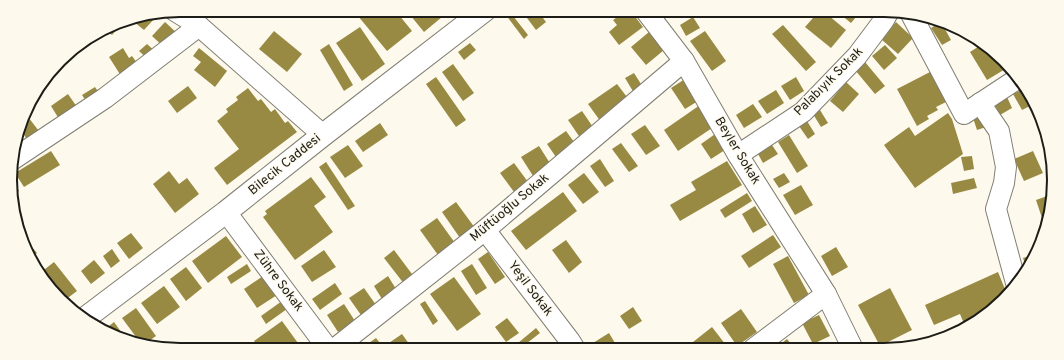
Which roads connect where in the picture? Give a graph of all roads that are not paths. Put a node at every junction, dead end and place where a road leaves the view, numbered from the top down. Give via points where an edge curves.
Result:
1 (185, 17) edge
2 (476, 17) edge
3 (650, 17) edge
4 (886, 17) edge
5 (914, 20) edge
6 (199, 26) junction
7 (684, 61) junction
8 (1013, 81) edge
9 (980, 103) junction
10 (323, 134) junction
11 (738, 155) junction
12 (19, 156) edge
13 (226, 212) junction
14 (485, 230) junction
15 (1014, 278) edge
16 (826, 294) junction
17 (89, 316) edge
18 (324, 343) edge
19 (341, 343) edge
20 (571, 343) edge
21 (761, 343) edge
22 (850, 343) edge

1 - 6 street
2 - 10 main road, Bilecik Caddesi
3 - 7 street, Beyler Sokak
4 - 11 street, Palabıyık Sokak via 857,56 802,112
5 - 9 street via 964,114
6 - 10 street
6 - 12 street via 105,98
7 - 11 street, Beyler Sokak
7 - 14 street, Müftüoğlu Sokak
8 - 9 street
9 - 15 street via 999,131 1006,168 996,208
10 - 13 main road, Bilecik Caddesi
11 - 16 street, Beyler Sokak
13 - 17 main road, Bilecik Caddesi
13 - 18 street, Zühre Sokak
14 - 19 street, Müftüoğlu Sokak
14 - 20 street, Yeşil Sokak
16 - 21 street
16 - 22 street, Beyler Sokak

